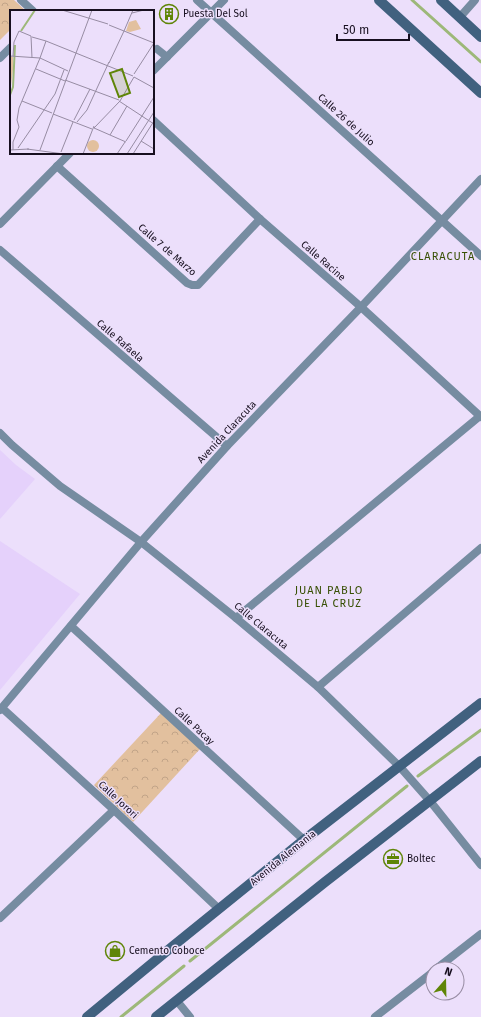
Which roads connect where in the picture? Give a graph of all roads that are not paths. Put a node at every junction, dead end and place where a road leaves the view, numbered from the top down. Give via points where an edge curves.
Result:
1 (21, 0) edge
2 (197, 0) edge
3 (224, 0) edge
4 (379, 0) edge
5 (441, 0) edge
6 (475, 0) edge
7 (32, 10) edge
8 (212, 13) junction
9 (460, 17) junction
10 (481, 37) edge
11 (10, 48) edge
12 (157, 49) dead end
13 (167, 57) junction
14 (0, 58) edge
15 (154, 70) edge
16 (481, 93) edge
17 (154, 121) edge
18 (69, 154) edge
19 (57, 166) junction
20 (481, 179) edge
21 (260, 218) junction
22 (442, 220) junction
23 (0, 224) edge
24 (0, 250) edge
25 (481, 256) edge
26 (361, 307) junction
27 (481, 416) edge
28 (0, 433) edge
29 (227, 446) junction
30 (141, 542) junction
31 (481, 548) edge
32 (236, 618) junction
33 (71, 626) junction
34 (318, 687) junction
35 (481, 703) edge
36 (1, 709) edge
37 (481, 761) edge
38 (400, 767) junction
39 (430, 801) junction
40 (114, 810) junction
41 (304, 840) junction
42 (481, 865) edge
43 (219, 909) junction
44 (0, 918) edge
45 (481, 934) edge
46 (446, 961) edge
47 (425, 978) edge
48 (177, 1001) junction
49 (87, 1017) edge
50 (156, 1017) edge
51 (190, 1017) edge
52 (375, 1017) edge

1 - 7 street
2 - 8 street, Calle 26 de Julio
3 - 8 street
4 - 16 main road
5 - 9 main road
6 - 9 street
8 - 13 street
8 - 22 street, Calle 26 de Julio
9 - 10 main road
11 - 14 street
12 - 13 street
13 - 15 street
17 - 21 street, Calle Racine
18 - 19 street
19 - 21 street, Calle 7 de Marzo via 192,285 198,285
19 - 23 street
20 - 22 street, Avenida Claracuta
21 - 26 street, Calle Racine
22 - 25 street, Calle 26 de Julio
22 - 26 street, Avenida Claracuta
24 - 29 street, Calle Rafaela
26 - 27 street, Calle Racine
26 - 29 street, Avenida Claracuta
27 - 32 street
28 - 30 street, Calle Claracuta via 60,486
29 - 30 street, Avenida Claracuta
30 - 32 street, Calle Claracuta
30 - 33 street, Avenida Claracuta
31 - 34 street
32 - 34 street, Calle Claracuta
33 - 36 street, Avenida Claracuta
33 - 41 street, Calle Pacay
34 - 38 street, Calle Claracuta
35 - 38 main road, Avenida Alemania
36 - 40 street, Calle Jorori
37 - 39 main road
38 - 39 street, Calle Claracuta
38 - 41 main road, Avenida Alemania
39 - 42 street, Calle Claracuta
39 - 48 main road
40 - 43 street, Calle Jorori
40 - 44 street
41 - 43 main road, Avenida Alemania
43 - 49 main road, Avenida Alemania
45 - 46 street
47 - 52 street
48 - 50 main road
48 - 51 street

